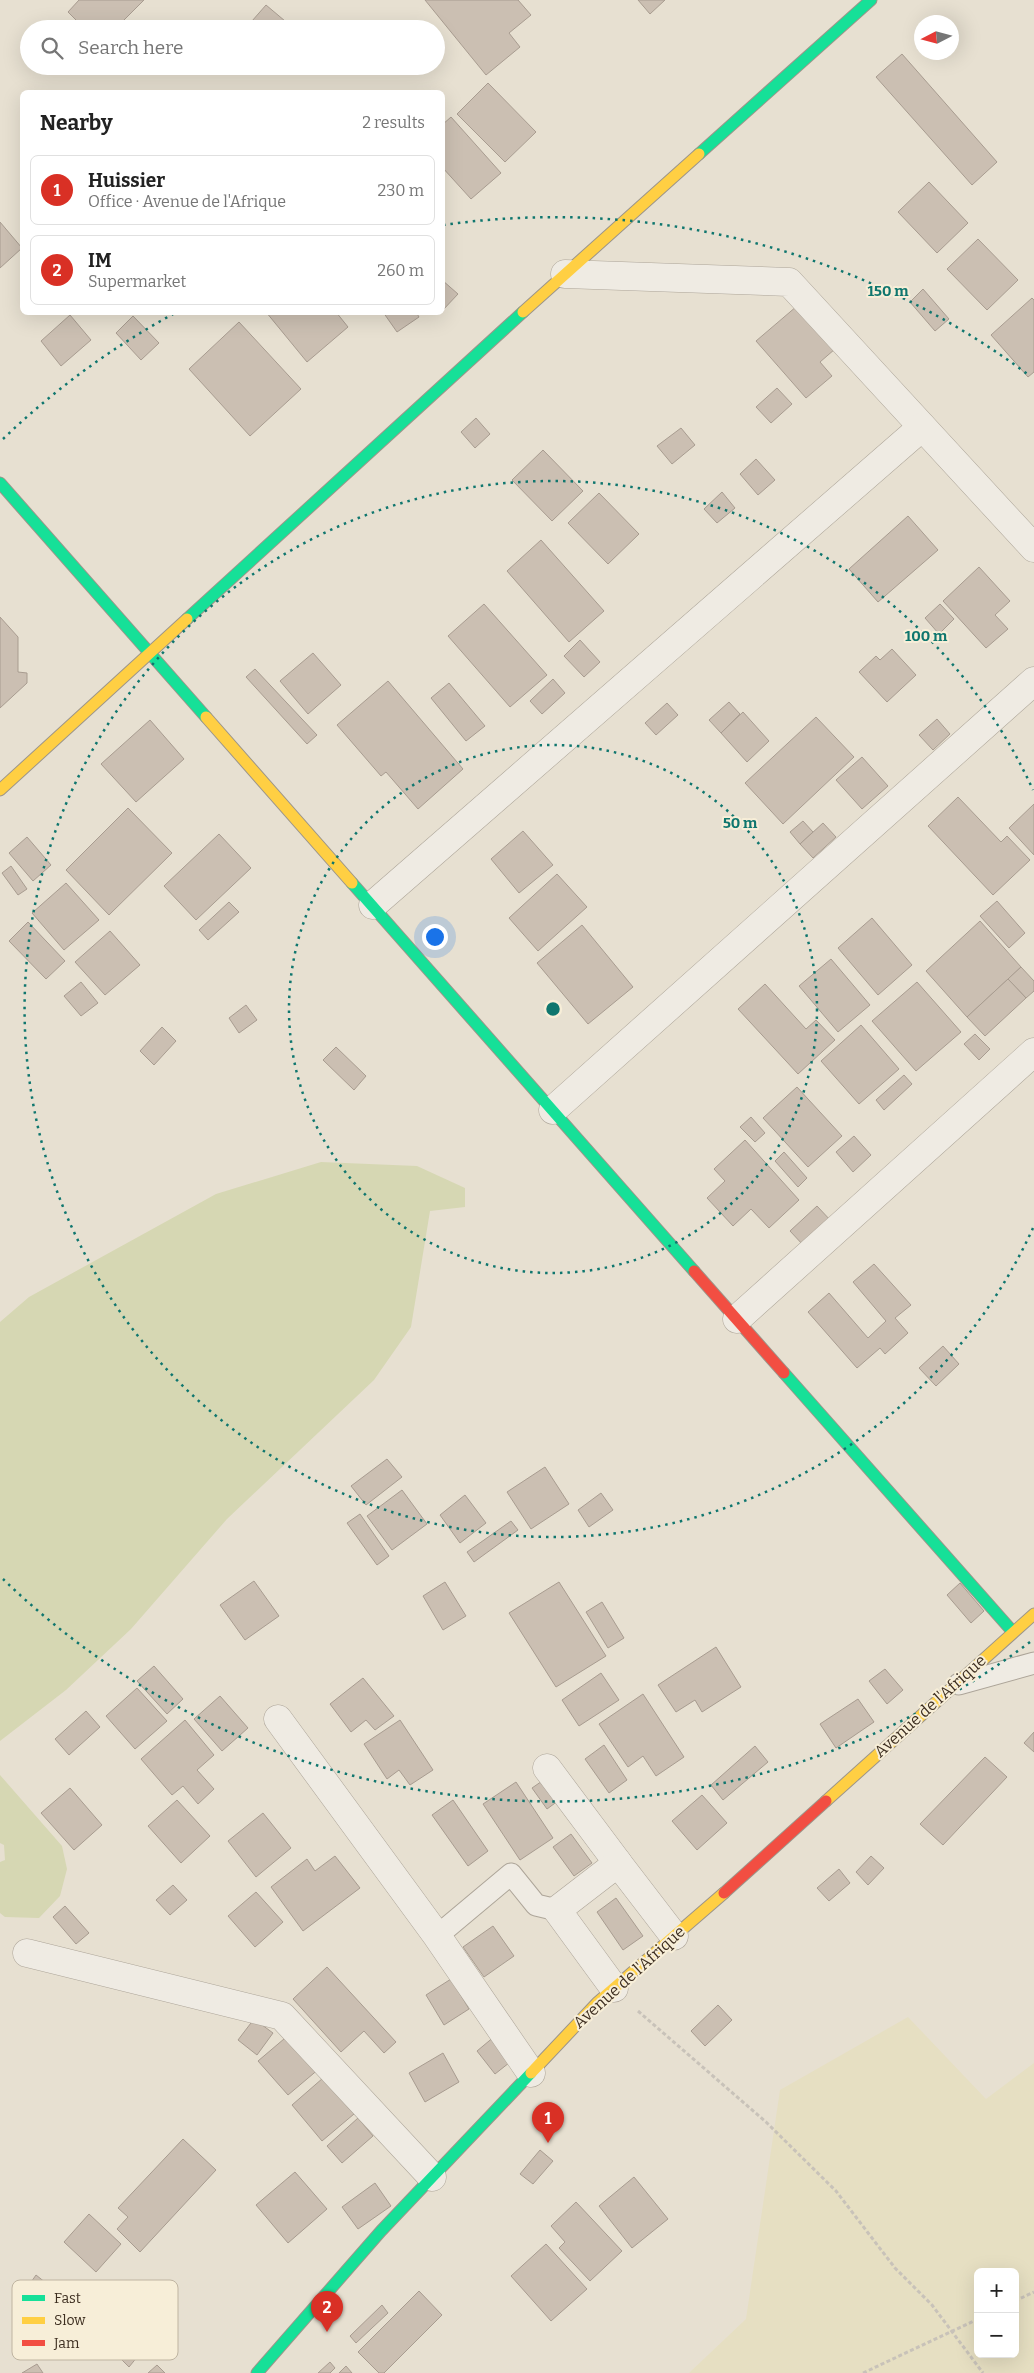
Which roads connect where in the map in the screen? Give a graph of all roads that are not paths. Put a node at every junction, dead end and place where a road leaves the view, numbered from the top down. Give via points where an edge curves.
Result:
1 (871, 0) edge
2 (565, 274) junction
3 (922, 427) junction
4 (0, 483) edge
5 (1034, 548) edge
6 (149, 655) junction
7 (1034, 681) edge
8 (0, 790) edge
9 (373, 905) junction
10 (1034, 1052) edge
11 (553, 1110) junction
12 (737, 1318) junction
13 (1034, 1614) edge
14 (1013, 1632) junction
15 (1034, 1664) edge
16 (954, 1686) junction
17 (278, 1719) dead end
18 (547, 1768) dead end
19 (618, 1863) junction
20 (558, 1910) junction
21 (437, 1936) junction
22 (674, 1936) junction
23 (27, 1953) dead end
24 (614, 1988) junction
25 (530, 2073) junction
26 (432, 2177) junction
27 (257, 2373) edge

1 - 2 street
2 - 3 street via 790,282
2 - 6 street
3 - 5 street
3 - 9 street
4 - 6 street
6 - 8 street
6 - 9 street
7 - 11 street
9 - 11 street
10 - 12 street
11 - 12 street
12 - 14 street
13 - 14 street, Avenue de l'Afrique
14 - 16 street, Avenue de l'Afrique
15 - 16 lane
16 - 22 street, Avenue de l'Afrique
17 - 21 street
18 - 19 street
19 - 20 street
19 - 22 street
20 - 21 lane via 536,1905 511,1874
20 - 24 street
21 - 25 street
22 - 24 street, Avenue de l'Afrique
23 - 26 street via 282,2016
24 - 25 street, Avenue de l'Afrique
25 - 26 street, Avenue de l'Afrique
26 - 27 street, Avenue de l'Afrique

